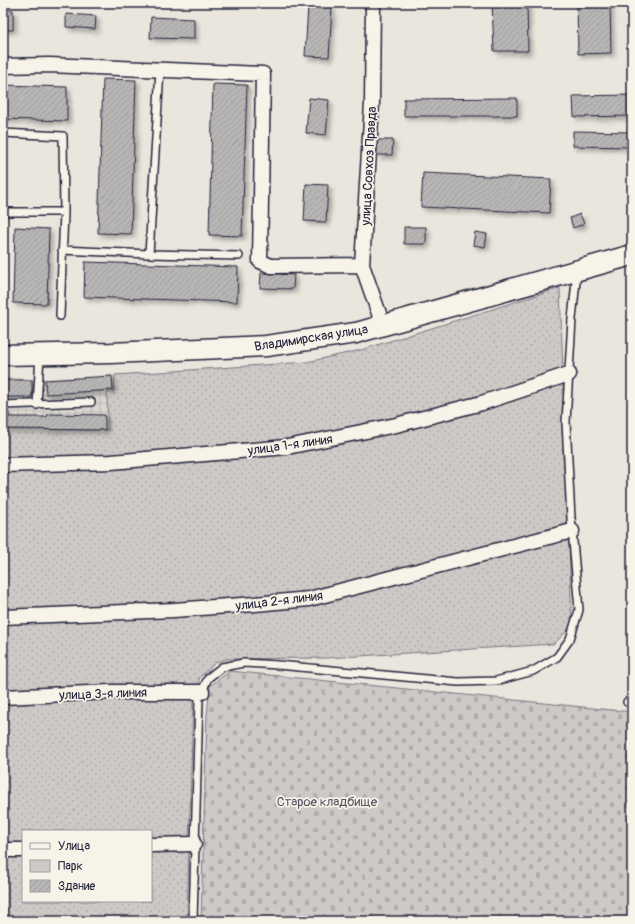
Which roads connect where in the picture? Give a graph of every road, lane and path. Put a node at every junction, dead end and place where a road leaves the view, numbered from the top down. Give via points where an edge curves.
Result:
1 (373, 3) edge
2 (3, 66) edge
3 (160, 70) junction
4 (3, 133) edge
5 (3, 212) edge
6 (64, 212) junction
7 (62, 250) junction
8 (149, 254) junction
9 (632, 255) edge
10 (239, 256) dead end
11 (362, 266) junction
12 (578, 270) junction
13 (60, 316) dead end
14 (383, 325) junction
15 (40, 354) junction
16 (3, 355) edge
17 (569, 374) junction
18 (91, 402) dead end
19 (37, 404) junction
20 (3, 405) edge
21 (3, 465) edge
22 (572, 530) junction
23 (3, 617) edge
24 (202, 692) junction
25 (3, 697) edge
26 (194, 844) junction
27 (152, 845) edge
28 (3, 850) edge
29 (22, 850) edge
30 (193, 921) edge

1 - 11 street, улица Совхоз Правда via 372,103
2 - 3 street via 49,65
3 - 8 lane
3 - 11 street via 263,74 260,261 271,266
4 - 6 lane via 63,136
5 - 6 lane
6 - 7 lane
7 - 8 lane
7 - 13 lane
8 - 10 lane
9 - 12 street, Владимирская улица
11 - 14 street, улица Совхоз Правда
12 - 14 street, Владимирская улица
12 - 17 lane
14 - 15 street, Владимирская улица via 356,333 266,346
15 - 16 street, Владимирская улица
15 - 19 lane
17 - 21 street, улица 1-я линия via 482,403 396,426 287,447 111,462
17 - 22 lane via 566,422
18 - 19 lane
19 - 20 lane
22 - 23 street, улица 2-я линия via 308,599 181,609
22 - 24 lane via 579,610 570,639 556,657 532,671 496,681 458,682 244,663 222,667 208,678
24 - 25 street, улица 3-я линия via 110,692
24 - 26 lane via 199,698
26 - 27 street
26 - 30 lane
28 - 29 street

